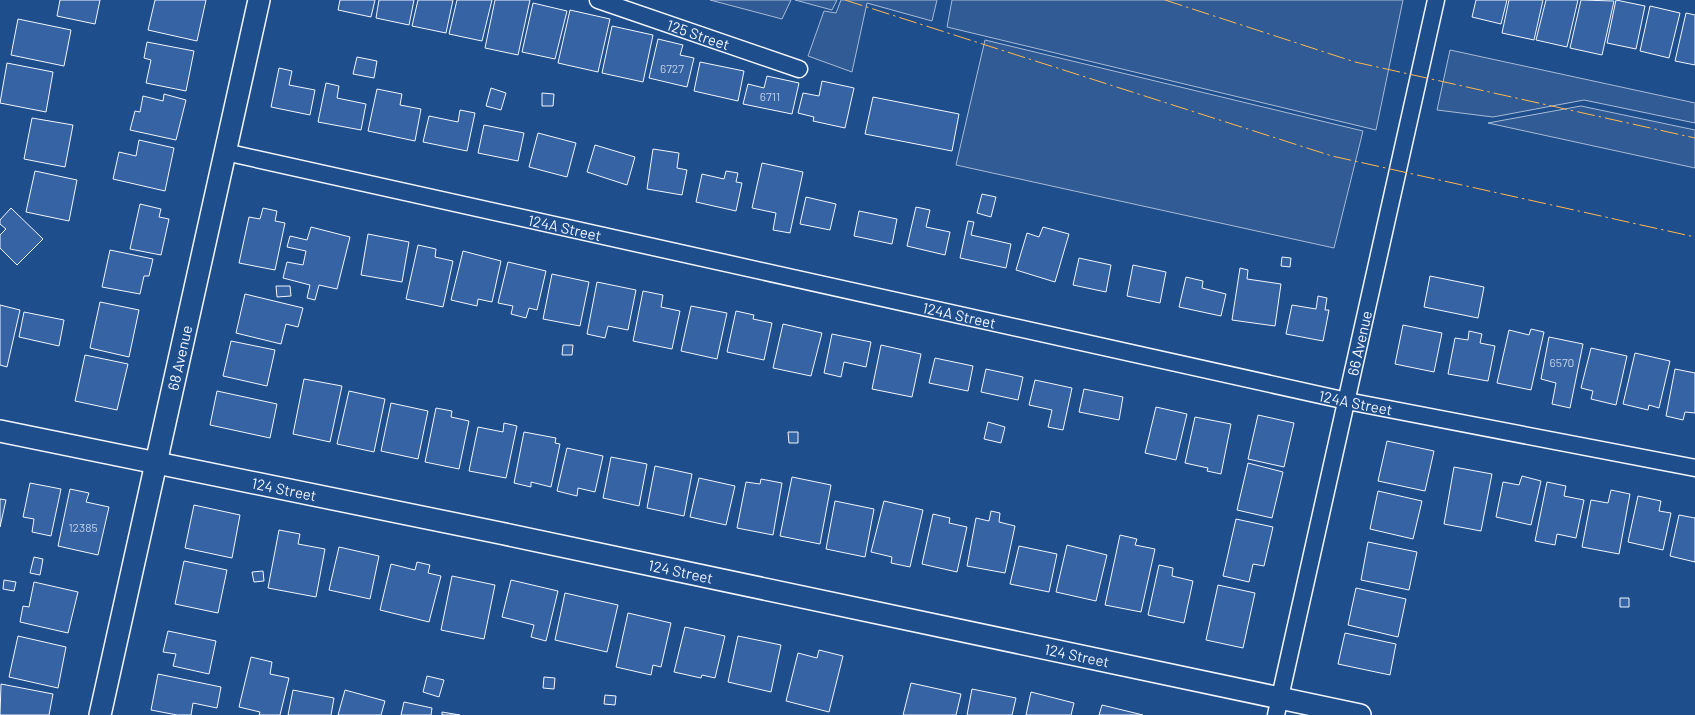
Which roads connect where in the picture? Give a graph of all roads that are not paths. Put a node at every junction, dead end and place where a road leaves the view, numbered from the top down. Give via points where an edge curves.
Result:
1 (259, 0) edge
2 (598, 0) edge
3 (1436, 0) edge
4 (799, 70) dead end
5 (225, 152) junction
6 (1347, 401) junction
7 (0, 431) edge
8 (156, 463) junction
9 (1695, 468) edge
10 (1278, 706) edge
11 (100, 715) edge
12 (1360, 715) edge

1 - 5 street, 68 Avenue
2 - 4 street, 125 Street
3 - 6 street, 66 Avenue
5 - 6 street, 124A Street
5 - 8 street, 68 Avenue
6 - 9 street, 124A Street
6 - 10 street, 66 Avenue
7 - 8 street, 124 Street
8 - 10 street, 124 Street via 500,533
8 - 11 street, 68 Avenue
10 - 12 street, 124 Street

